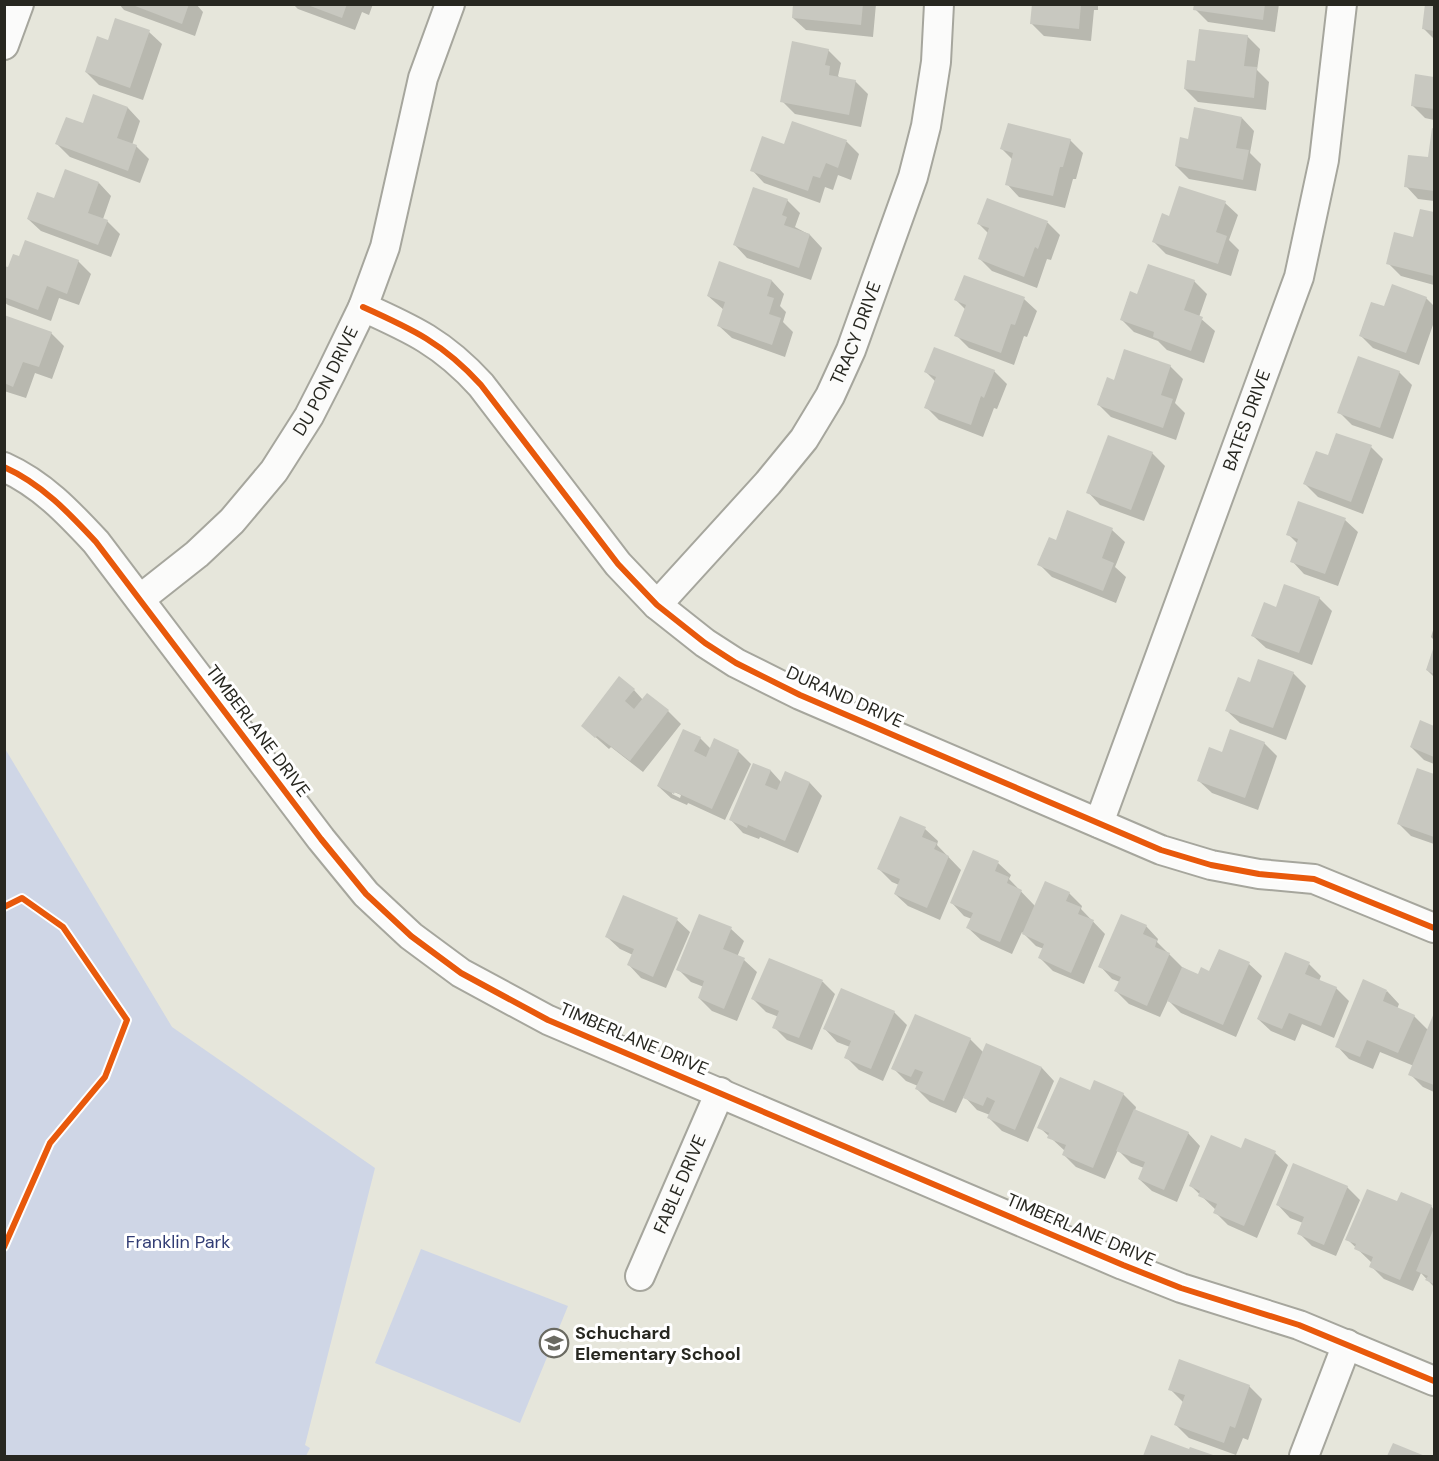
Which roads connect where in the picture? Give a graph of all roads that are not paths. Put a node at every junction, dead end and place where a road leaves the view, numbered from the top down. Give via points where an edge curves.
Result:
1 (20, 4) edge
2 (450, 4) edge
3 (939, 4) edge
4 (1342, 4) edge
5 (4, 45) edge
6 (363, 307) junction
7 (4, 467) edge
8 (140, 599) junction
9 (657, 605) junction
10 (1099, 823) junction
11 (1434, 928) edge
12 (720, 1092) junction
13 (640, 1276) dead end
14 (1347, 1344) junction
15 (1434, 1381) edge
16 (1304, 1456) edge

1 - 5 street
2 - 6 street, DU PON DRIVE via 423,78 385,246
3 - 9 street, TRACY DRIVE via 936,62 913,177 830,396 804,439 768,483
4 - 10 street, BATES DRIVE via 1324,160 1299,277
6 - 8 street, DU PON DRIVE via 309,416 274,471 232,521
6 - 9 street, DURAND DRIVE via 438,345 461,364 599,541
7 - 8 street, TIMBERLANE DRIVE via 44,490 70,514
8 - 12 street, TIMBERLANE DRIVE via 321,839 366,894 411,936 461,973 548,1020
9 - 10 street, DURAND DRIVE via 705,642 760,676
10 - 11 street, DURAND DRIVE via 1161,850 1211,865 1314,879
12 - 13 street, FABLE DRIVE
12 - 14 street, TIMBERLANE DRIVE via 1152,1277
14 - 15 street, TIMBERLANE DRIVE
14 - 16 street

